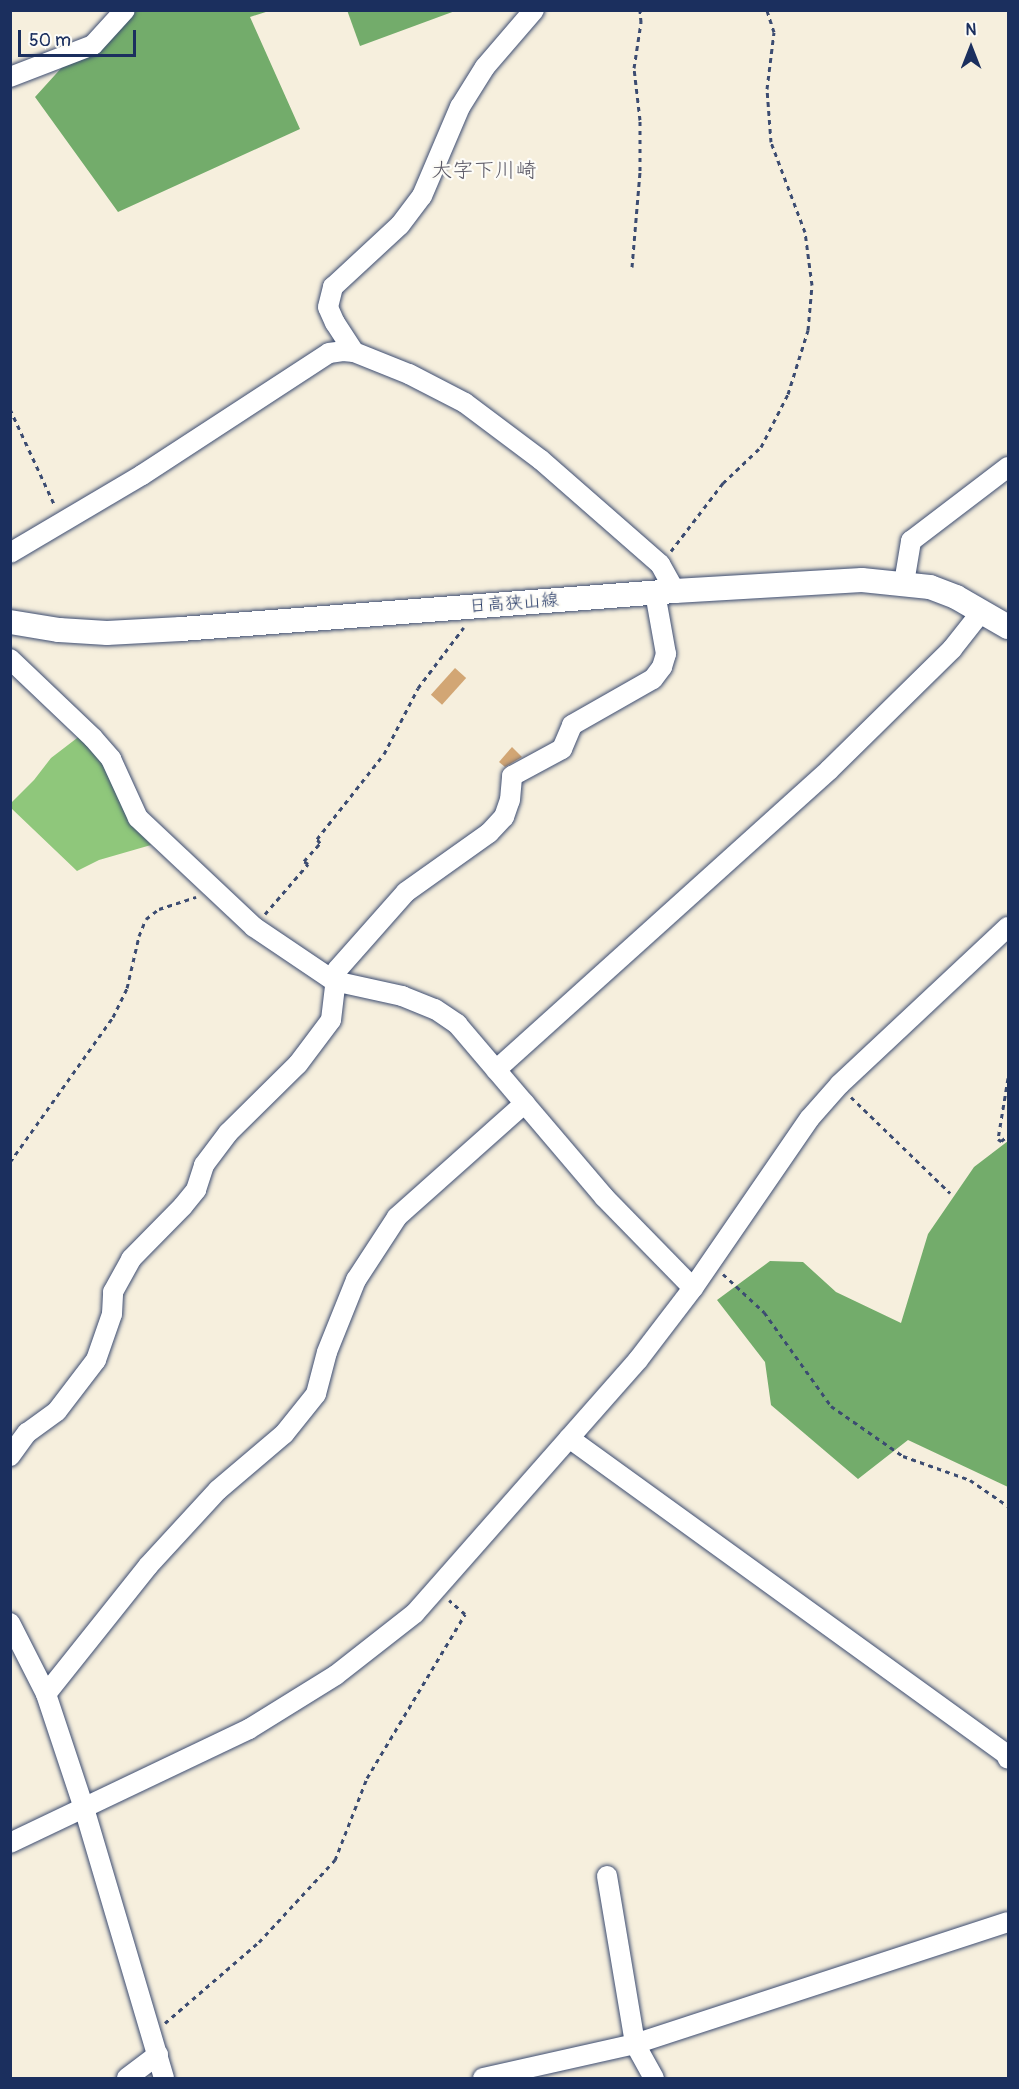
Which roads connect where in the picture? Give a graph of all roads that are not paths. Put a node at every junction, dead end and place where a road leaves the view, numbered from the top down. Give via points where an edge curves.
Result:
1 (125, 10) edge
2 (534, 10) edge
3 (10, 77) edge
4 (354, 352) junction
5 (1008, 467) edge
6 (10, 553) edge
7 (904, 583) junction
8 (665, 592) junction
9 (982, 611) junction
10 (10, 622) edge
11 (1008, 627) edge
12 (10, 659) edge
13 (1008, 927) edge
14 (334, 981) junction
15 (496, 1070) junction
16 (525, 1103) junction
17 (693, 1288) junction
18 (569, 1438) junction
19 (10, 1456) edge
20 (10, 1623) edge
21 (46, 1694) junction
22 (1008, 1759) edge
23 (84, 1808) junction
24 (10, 1843) edge
25 (606, 1876) dead end
26 (1008, 1922) edge
27 (635, 2044) junction
28 (158, 2055) junction
29 (127, 2079) edge
30 (164, 2079) edge
31 (483, 2079) edge
32 (654, 2079) edge

1 - 3 street via 93,45
2 - 4 street via 485,67 460,107 422,196 400,225 333,287 328,307
4 - 6 street via 329,353 142,476
4 - 8 street via 465,403 541,460 660,564
5 - 7 street via 911,541
7 - 8 main road, 日高狭山線 via 820,581
7 - 9 main road, 日高狭山線 via 930,587
8 - 10 main road, 日高狭山線 via 107,633
8 - 14 street via 666,654 653,679 572,725 562,749 512,776 504,817 489,833 406,892 337,970
9 - 11 main road, 日高狭山線
9 - 15 street via 952,649 830,770
12 - 14 street via 111,759 138,818 254,927
13 - 17 street via 840,1084 796,1136
14 - 15 street via 402,996 435,1009 457,1024
14 - 19 street via 331,1020 298,1064 228,1133 204,1165 196,1191 131,1259 113,1292 112,1314 96,1360 57,1411 27,1433
15 - 16 street
16 - 17 street via 604,1197
16 - 21 street via 397,1217 356,1280 327,1352 316,1394 302,1414 218,1490 155,1557
17 - 18 street via 638,1360
18 - 22 street
18 - 23 street via 415,1613 374,1648 249,1730
20 - 21 street
21 - 23 street
23 - 24 street
23 - 28 street
25 - 27 street
26 - 27 street
27 - 31 street
27 - 32 street
28 - 29 street
28 - 30 street

